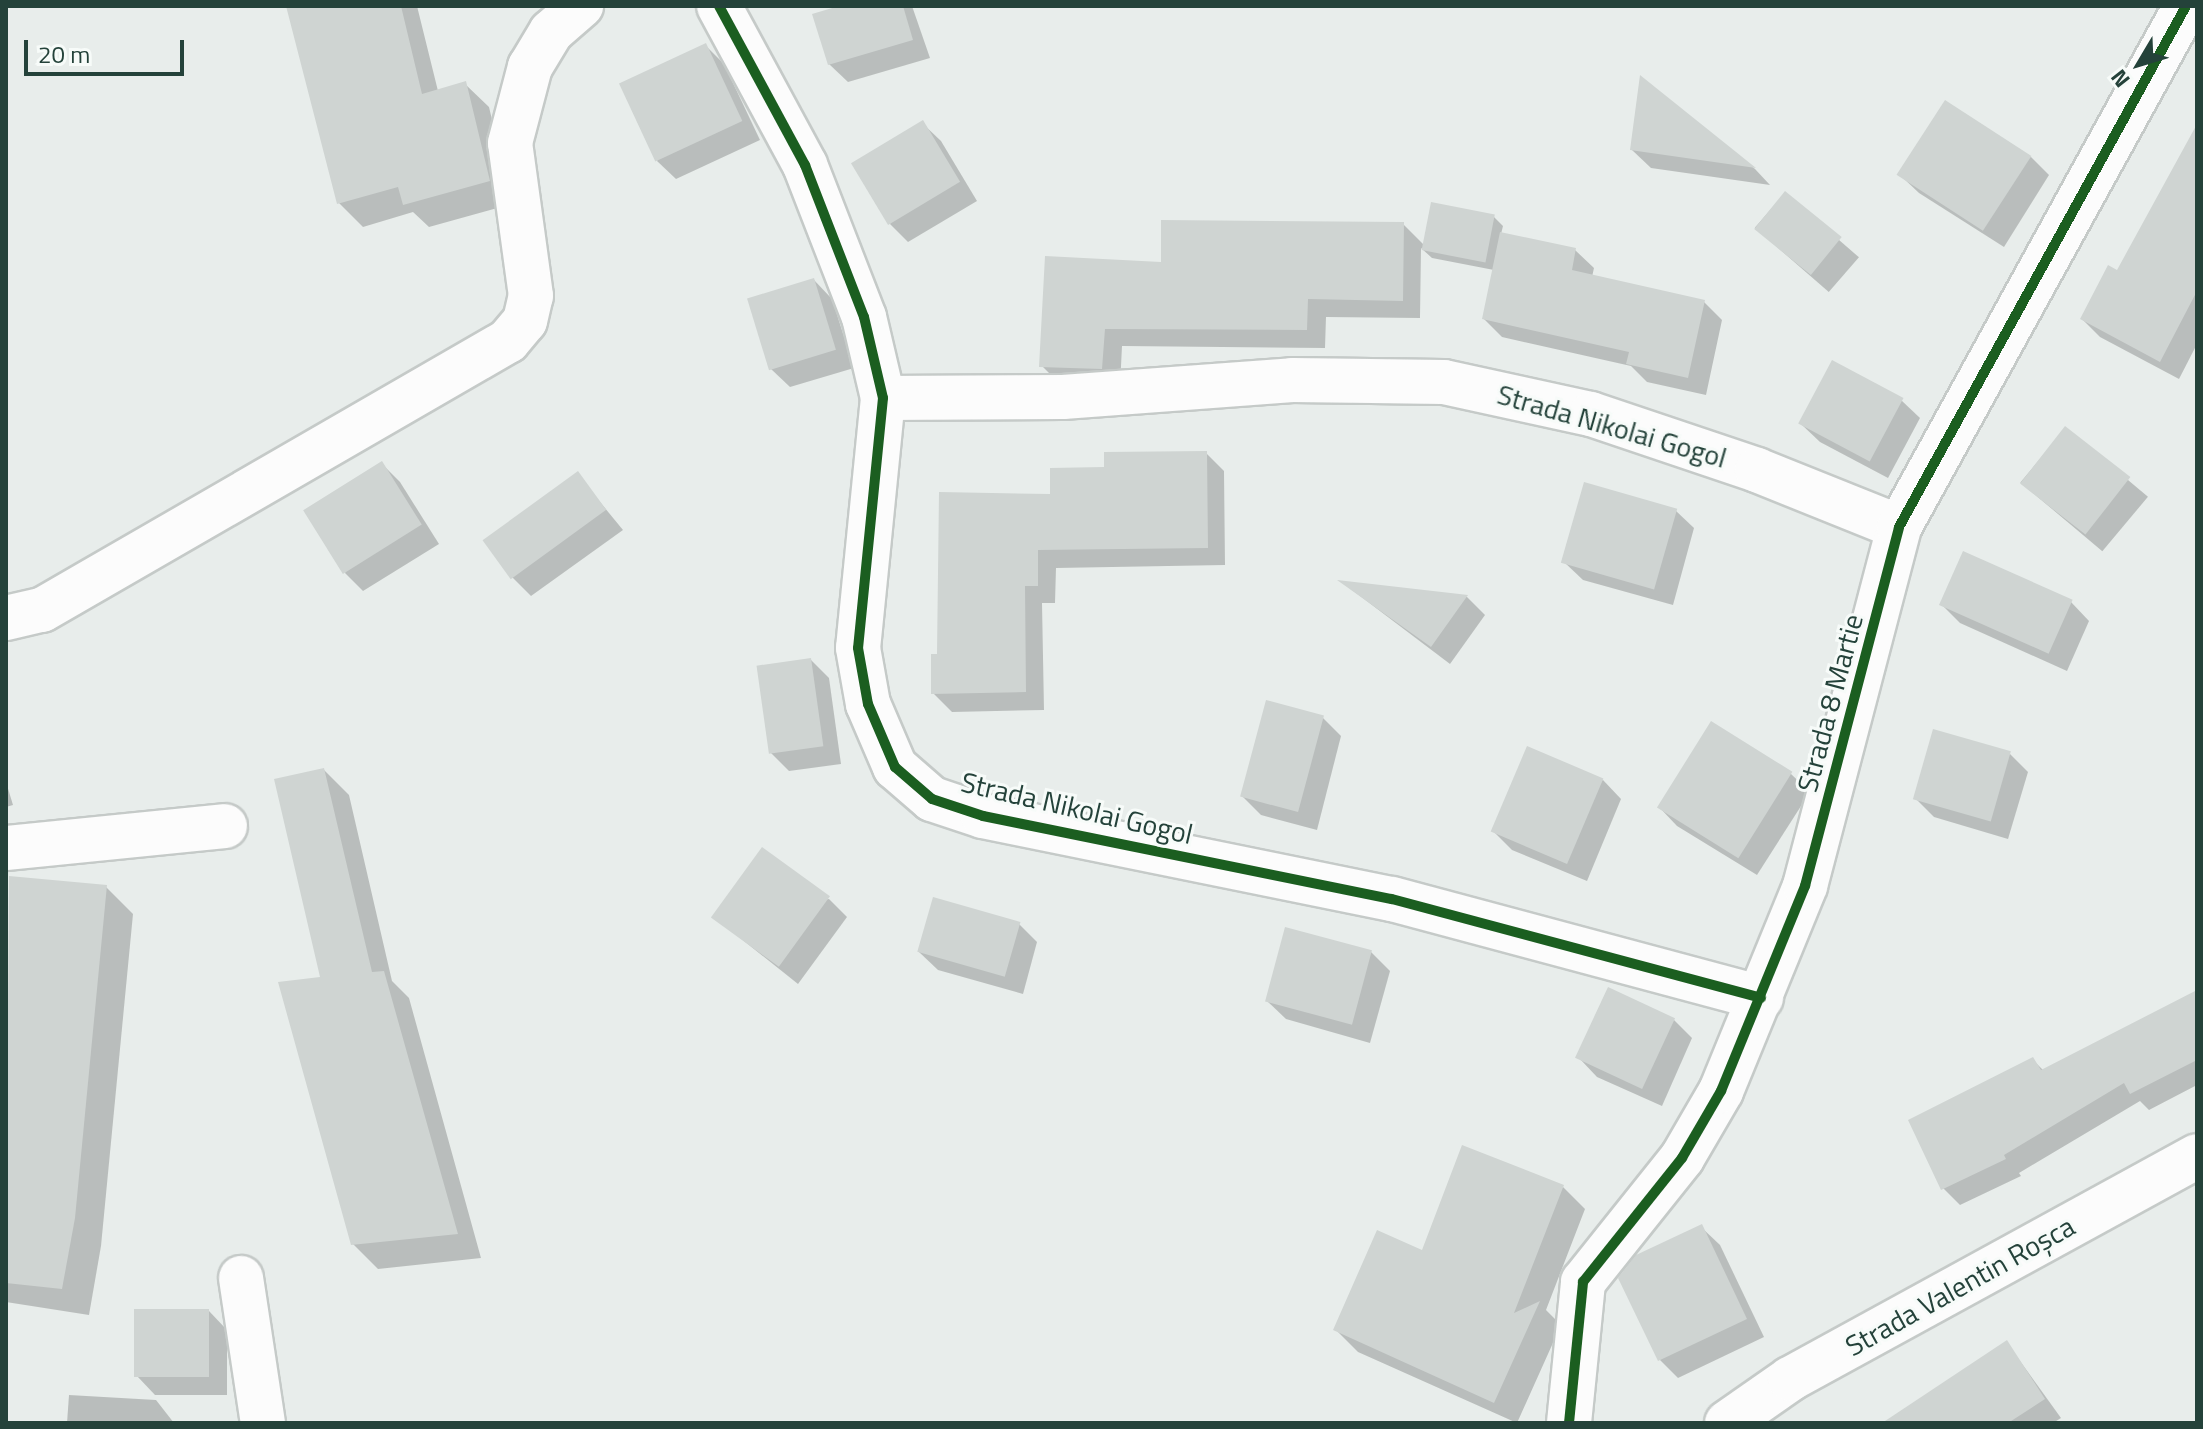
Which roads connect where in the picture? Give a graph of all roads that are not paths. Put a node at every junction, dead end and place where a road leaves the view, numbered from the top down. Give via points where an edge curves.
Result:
1 (581, 6) edge
2 (719, 6) edge
3 (2186, 6) edge
4 (883, 398) junction
5 (1899, 527) junction
6 (6, 618) edge
7 (225, 826) dead end
8 (6, 848) edge
9 (1761, 998) junction
10 (2197, 1156) edge
11 (241, 1278) dead end
12 (263, 1423) edge
13 (1569, 1423) edge
14 (1727, 1423) edge

1 - 6 street via 551,32 530,67 510,143 531,296 525,321 516,331 430,388 92,582 42,610
2 - 4 street, Strada Nikolai Gogol via 805,165 864,317
3 - 5 street, Strada 8 Martie
4 - 5 street, Strada Nikolai Gogol via 1063,397 1292,380 1444,382 1591,414 1757,470
4 - 9 street, Strada Nikolai Gogol via 858,648 868,704 895,767 932,799 983,816 1392,899
5 - 9 street, Strada 8 Martie via 1805,886
7 - 8 street
9 - 13 street, Strada 8 Martie via 1721,1091 1682,1158 1583,1282
10 - 14 street, Strada Valentin Roșca via 1790,1379
11 - 12 street

